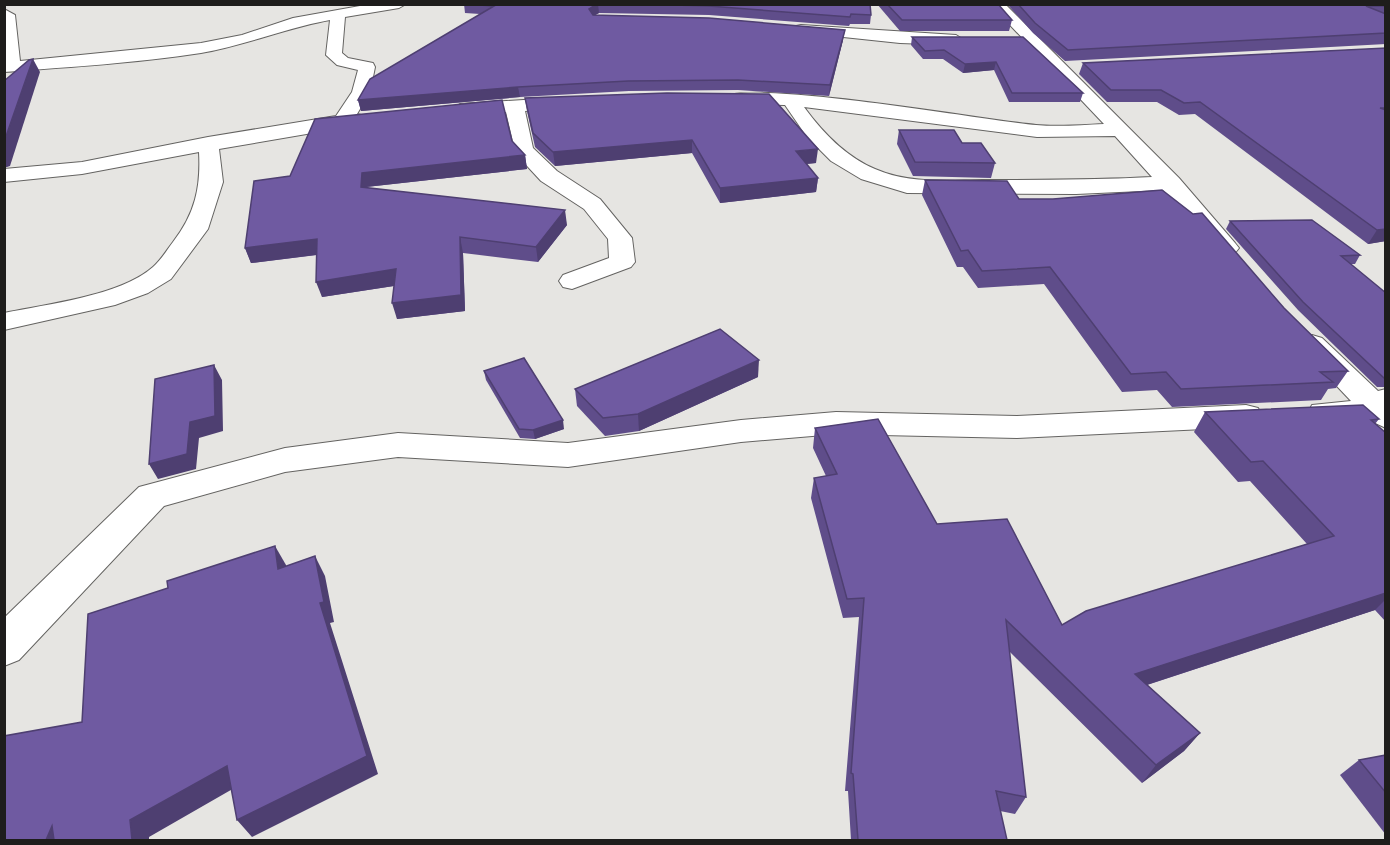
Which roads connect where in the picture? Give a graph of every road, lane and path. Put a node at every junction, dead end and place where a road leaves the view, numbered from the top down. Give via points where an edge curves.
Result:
1 (399, 4) edge
2 (997, 4) edge
3 (4, 14) edge
4 (338, 14) junction
5 (781, 27) edge
6 (973, 39) edge
7 (8, 67) edge
8 (1060, 68) junction
9 (1084, 68) edge
10 (712, 99) edge
11 (790, 100) junction
12 (585, 102) edge
13 (514, 104) junction
14 (446, 111) edge
15 (377, 118) edge
16 (343, 121) junction
17 (1119, 130) junction
18 (208, 144) junction
19 (4, 176) edge
20 (1171, 183) junction
21 (1240, 264) edge
22 (572, 281) dead end
23 (4, 322) edge
24 (1294, 327) edge
25 (1383, 408) edge
26 (4, 647) edge

1 - 4 street
2 - 8 street via 1016,39
3 - 7 street via 8,15
4 - 7 street via 293,22 246,39 201,48
4 - 16 street via 334,55 343,62 367,67 361,92
5 - 6 street via 900,38
8 - 9 street
8 - 17 street
10 - 11 street
11 - 17 street via 1037,131
11 - 20 street via 810,129 842,161 864,174 907,186
12 - 13 street
13 - 14 street
13 - 22 street via 523,150 549,176 592,204 620,238 622,262
15 - 16 street
16 - 18 street
17 - 20 street
18 - 19 street via 82,168
18 - 23 street via 212,182 196,229 162,273 105,299
20 - 21 street
24 - 25 street
25 - 26 street via 1017,427 836,423 741,431 568,455 398,445 285,460 152,496

